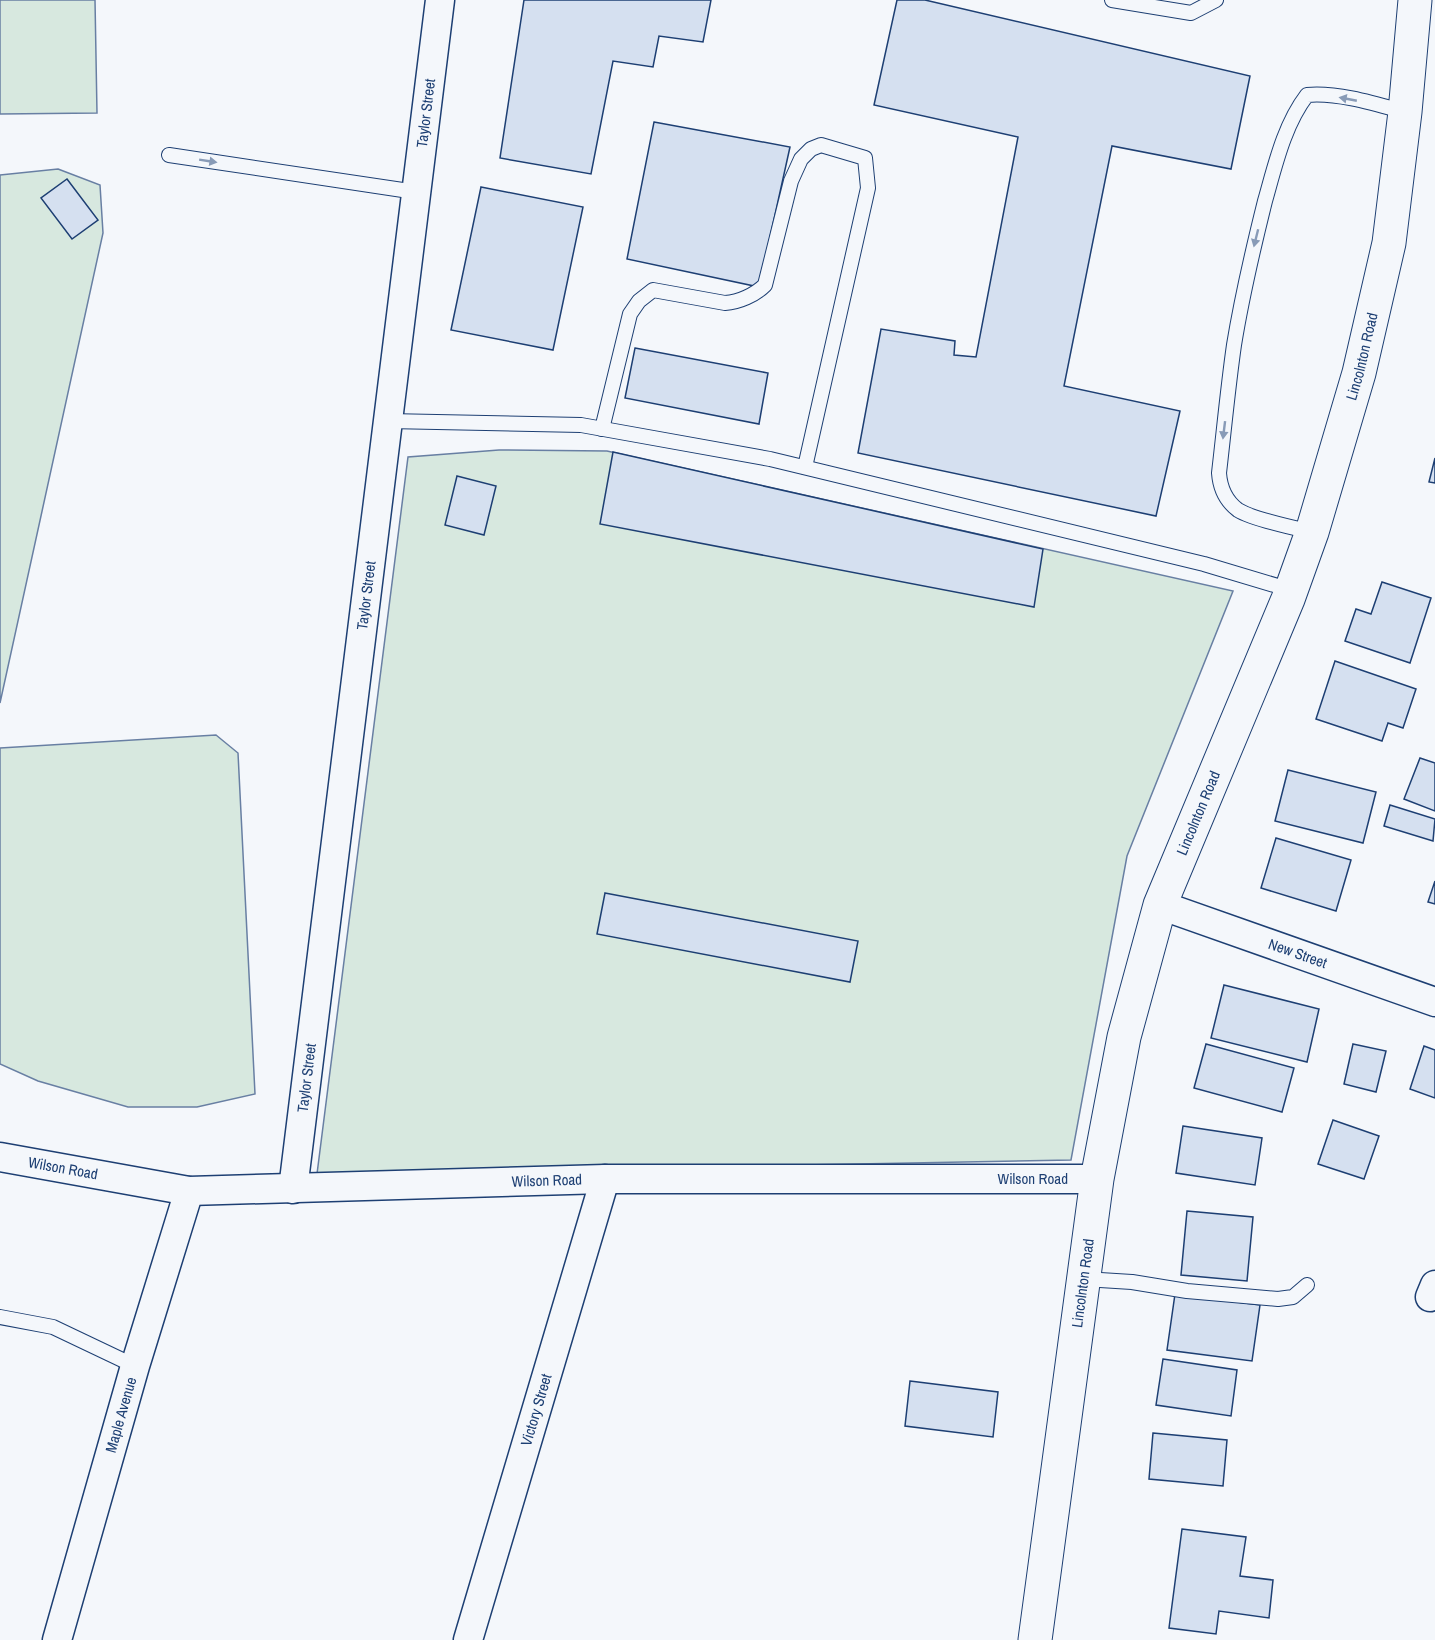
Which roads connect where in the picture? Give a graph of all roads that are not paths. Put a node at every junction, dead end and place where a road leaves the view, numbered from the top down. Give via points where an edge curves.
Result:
1 (440, 0) edge
2 (1113, 0) edge
3 (1216, 0) edge
4 (1415, 0) edge
5 (1406, 112) junction
6 (169, 155) dead end
7 (416, 192) junction
8 (388, 421) junction
9 (602, 429) junction
10 (805, 467) junction
11 (1312, 532) junction
12 (1291, 590) junction
13 (1160, 905) junction
14 (1435, 1002) edge
15 (0, 1157) edge
16 (605, 1179) junction
17 (1097, 1179) junction
18 (293, 1189) junction
19 (189, 1191) junction
20 (1084, 1279) junction
21 (1307, 1285) dead end
22 (0, 1317) edge
23 (135, 1366) junction
24 (57, 1640) edge
25 (468, 1640) edge
26 (1035, 1640) edge

1 - 7 street, Taylor Street
2 - 3 lane via 1191,13
4 - 5 street, Lincolnton Road
5 - 11 street, Lincolnton Road via 1389,243 1359,374
5 -> 11 lane via 1320,94 1307,95 1286,133 1248,270 1234,346 1220,486 1239,510
6 -> 7 lane
7 - 8 street, Taylor Street
8 - 9 lane via 581,425
8 - 18 street, Taylor Street
9 - 10 lane
9 - 10 lane via 630,314 639,301 653,290 725,303 760,290 765,285 791,181 801,159 811,148 821,146 865,158 868,188
10 - 12 lane via 1204,564
11 - 12 street, Lincolnton Road
12 - 13 street, Lincolnton Road
13 - 14 street, New Street
13 - 17 street, Lincolnton Road via 1124,1037
15 - 19 street, Wilson Road
16 - 17 street, Wilson Road
16 - 18 street, Wilson Road
16 - 25 street, Victory Street
17 - 20 street, Lincolnton Road
18 - 19 street, Wilson Road
19 - 23 street, Maple Avenue
20 - 21 lane via 1278,1299 1293,1297
20 - 26 street, Lincolnton Road
22 - 23 lane via 53,1327
23 - 24 street, Maple Avenue

